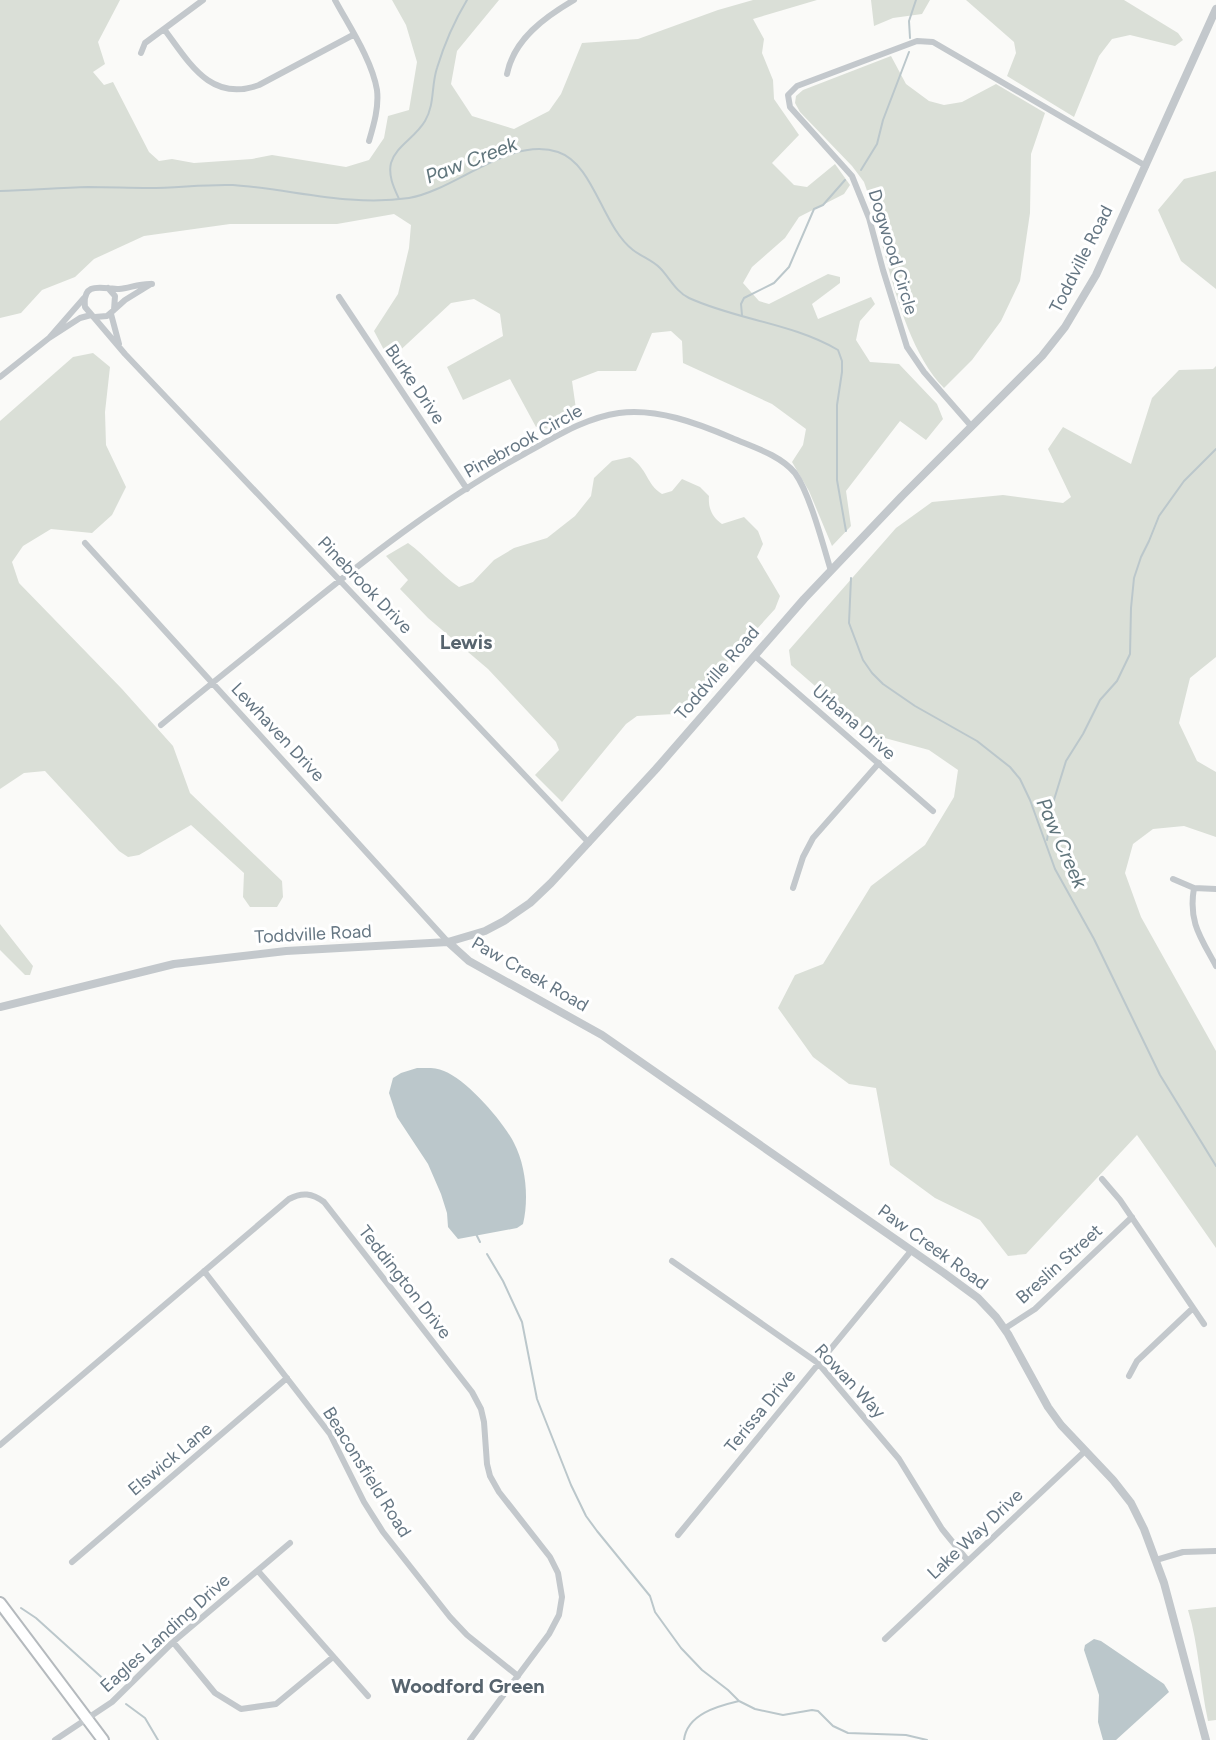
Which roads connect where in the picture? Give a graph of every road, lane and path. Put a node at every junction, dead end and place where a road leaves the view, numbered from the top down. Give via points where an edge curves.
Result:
1 (203, 0) edge
2 (335, 0) edge
3 (573, 0) edge
4 (1216, 9) edge
5 (164, 29) junction
6 (353, 35) junction
7 (141, 53) dead end
8 (507, 74) dead end
9 (369, 141) dead end
10 (1146, 166) junction
11 (108, 288) junction
12 (86, 296) junction
13 (339, 297) dead end
14 (112, 312) junction
15 (93, 316) junction
16 (49, 338) junction
17 (120, 348) junction
18 (0, 377) edge
19 (972, 427) junction
20 (467, 489) junction
21 (85, 543) dead end
22 (831, 571) junction
23 (340, 580) junction
24 (755, 656) junction
25 (212, 683) junction
26 (161, 725) dead end
27 (879, 763) junction
28 (933, 811) dead end
29 (589, 843) junction
30 (1173, 879) dead end
31 (793, 888) dead end
32 (1194, 888) junction
33 (1216, 889) edge
34 (448, 942) junction
35 (1216, 966) edge
36 (0, 1007) edge
37 (1102, 1179) dead end
38 (1132, 1217) junction
39 (911, 1251) junction
40 (672, 1261) dead end
41 (204, 1271) junction
42 (1193, 1308) junction
43 (1204, 1324) dead end
44 (1004, 1329) junction
45 (818, 1363) junction
46 (1129, 1376) dead end
47 (287, 1378) junction
48 (0, 1445) edge
49 (1084, 1452) junction
50 (678, 1535) dead end
51 (290, 1543) dead end
52 (1216, 1551) edge
53 (1156, 1560) junction
54 (968, 1561) junction
55 (72, 1562) dead end
56 (258, 1571) junction
57 (0, 1603) edge
58 (885, 1639) dead end
59 (173, 1642) junction
60 (333, 1657) junction
61 (518, 1676) junction
62 (368, 1696) dead end
63 (87, 1719) junction
64 (55, 1740) edge
65 (103, 1740) edge
66 (470, 1740) edge
67 (1206, 1740) edge

1 - 5 street
2 - 6 street
3 - 8 street via 522,41 509,62
4 - 10 street, Toddville Road
5 - 6 street via 202,77 227,89 246,90
5 - 7 street via 145,43
6 - 9 street via 369,64 377,90 377,114
10 - 19 street, Toddville Road via 1096,275 1065,327
10 - 19 street, Dogwood Circle via 933,42 917,41 797,86 788,95 790,107 858,186 903,337 913,358
11 - 12 street via 97,286
11 - 14 street via 115,296
11 - 14 street via 152,284
12 - 15 street via 85,307
12 - 16 street
13 - 20 street, Burke Drive
14 - 15 street via 102,318
14 - 17 street, Pinebrook Drive
15 - 16 street via 80,318
15 - 17 street, Pinebrook Drive
16 - 18 street
17 - 23 street, Pinebrook Drive
19 - 22 street, Toddville Road
20 - 22 street, Pinebrook Circle via 586,422 620,413 671,416 761,450 790,468 812,511
20 - 23 street, Pinebrook Circle
21 - 25 street, Lewhaven Drive
22 - 24 street, Toddville Road
23 - 25 street, Pinebrook Circle
23 - 29 street, Pinebrook Drive
24 - 27 street, Urbana Drive
24 - 29 street, Toddville Road
25 - 26 street, Pinebrook Circle
25 - 34 street, Lewhaven Drive
27 - 28 street, Urbana Drive
27 - 31 street via 813,838
29 - 34 street, Toddville Road via 522,910 485,931
30 - 32 street
32 - 33 street
32 - 35 street via 1191,903 1195,927
34 - 36 street, Toddville Road via 286,951 174,964
34 - 39 street, Paw Creek Road via 469,961 602,1035
37 - 38 street
38 - 42 street
38 - 44 street, Breslin Street via 1035,1309
39 - 44 street, Paw Creek Road via 978,1298
39 - 45 street, Terissa Drive
40 - 45 street, Rowan Way
41 - 47 street, Beaconsfield Road
41 - 48 street, Teddington Drive
41 - 61 street, Teddington Drive via 289,1199 302,1194 317,1197 465,1383 484,1422 490,1476 550,1557 561,1585 562,1603 555,1626
42 - 43 street
42 - 46 street via 1137,1361
44 - 49 street, Paw Creek Road via 1048,1407
45 - 50 street, Terissa Drive
45 - 54 street, Rowan Way via 899,1459 942,1529
47 - 55 street, Elswick Lane
47 - 61 street, Beaconsfield Road via 337,1445 383,1532 467,1635
49 - 53 street, Paw Creek Road via 1131,1503
49 - 54 street, Lake Way Drive
51 - 56 street, Eagles Landing Drive
52 - 53 street via 1183,1552
53 - 67 street, Paw Creek Road
54 - 58 street, Lake Way Drive
56 - 59 street, Eagles Landing Drive
56 - 60 street
57 - 63 main road
59 - 60 street via 215,1693 241,1709 276,1704
59 - 63 street, Eagles Landing Drive via 127,1689
60 - 62 street
61 - 66 street, Teddington Drive
63 - 64 street, Eagles Landing Drive
63 - 65 main road

